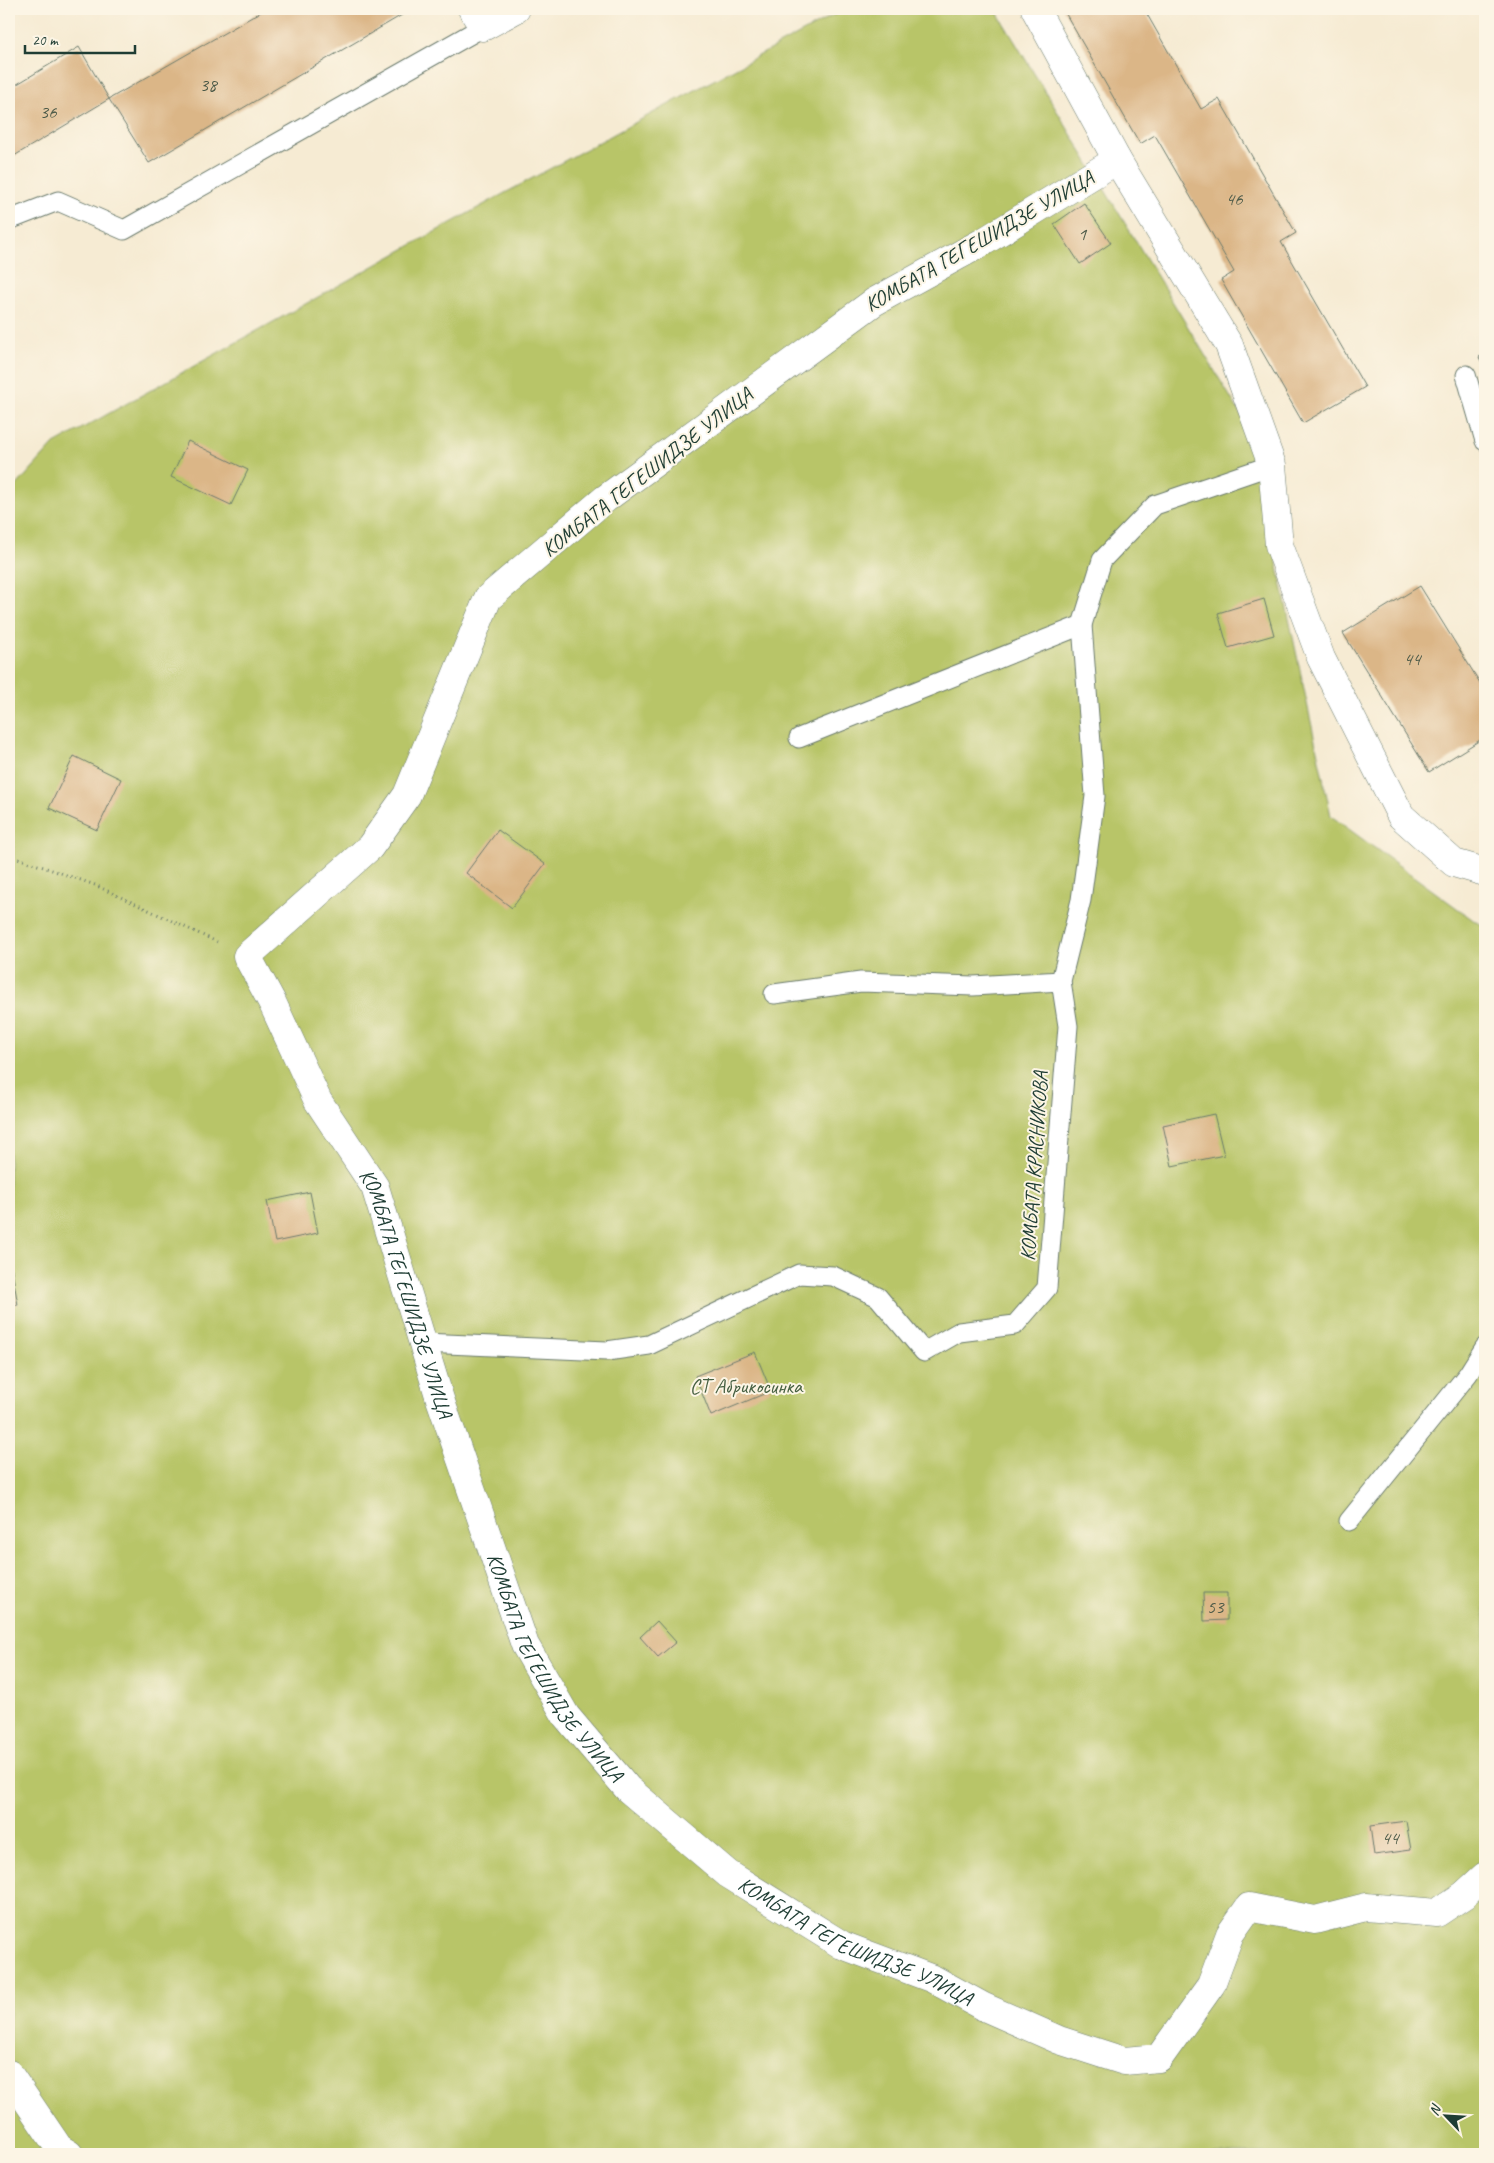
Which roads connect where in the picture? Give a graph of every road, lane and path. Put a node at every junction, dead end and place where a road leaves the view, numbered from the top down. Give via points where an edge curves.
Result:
1 (516, 9) edge
2 (1035, 9) edge
3 (1470, 9) edge
4 (1485, 11) edge
5 (478, 18) edge
6 (1117, 160) junction
7 (9, 220) edge
8 (1466, 375) dead end
9 (1485, 441) edge
10 (1272, 465) junction
11 (1082, 625) junction
12 (799, 738) dead end
13 (9, 855) edge
14 (1485, 872) edge
15 (247, 956) junction
16 (1061, 981) junction
17 (774, 994) dead end
18 (422, 1343) junction
19 (1485, 1347) edge
20 (1349, 1521) dead end
21 (1485, 1876) edge
22 (9, 2074) edge
23 (69, 2154) edge

1 - 5 street
2 - 6 street
3 - 4 path
5 - 7 lane via 124,230 58,201
6 - 10 street via 1229,345
6 - 15 street, КОМБАТА ГЕГЕШИДЗЕ УЛИЦА via 983,242 874,302 604,499 488,598 406,795 370,847
8 - 9 lane
10 - 11 lane, КОМБАТА КРАСНИКОВА via 1155,505 1102,560
10 - 14 street via 1279,545 1321,658 1401,816 1454,863
11 - 12 lane
11 - 16 lane, КОМБАТА КРАСНИКОВА via 1095,796 1081,900
13 - 15 path via 95,886
15 - 18 street, КОМБАТА ГЕГЕШИДЗЕ УЛИЦА via 318,1101 375,1187
16 - 17 lane via 972,986 861,982
16 - 18 lane, КОМБАТА КРАСНИКОВА via 1068,1026 1047,1288 1015,1325 958,1332 924,1352 878,1297 833,1276 799,1274 649,1345 607,1351
18 - 21 street, КОМБАТА ГЕГЕШИДЗЕ УЛИЦА via 525,1645 566,1716 628,1789 721,1868 842,1945 933,1979 982,2006 1059,2040 1124,2062 1159,2058 1211,1985 1230,1934 1250,1907 1315,1920 1366,1907 1437,1913
19 - 20 lane via 1468,1374
22 - 23 street via 59,2148

